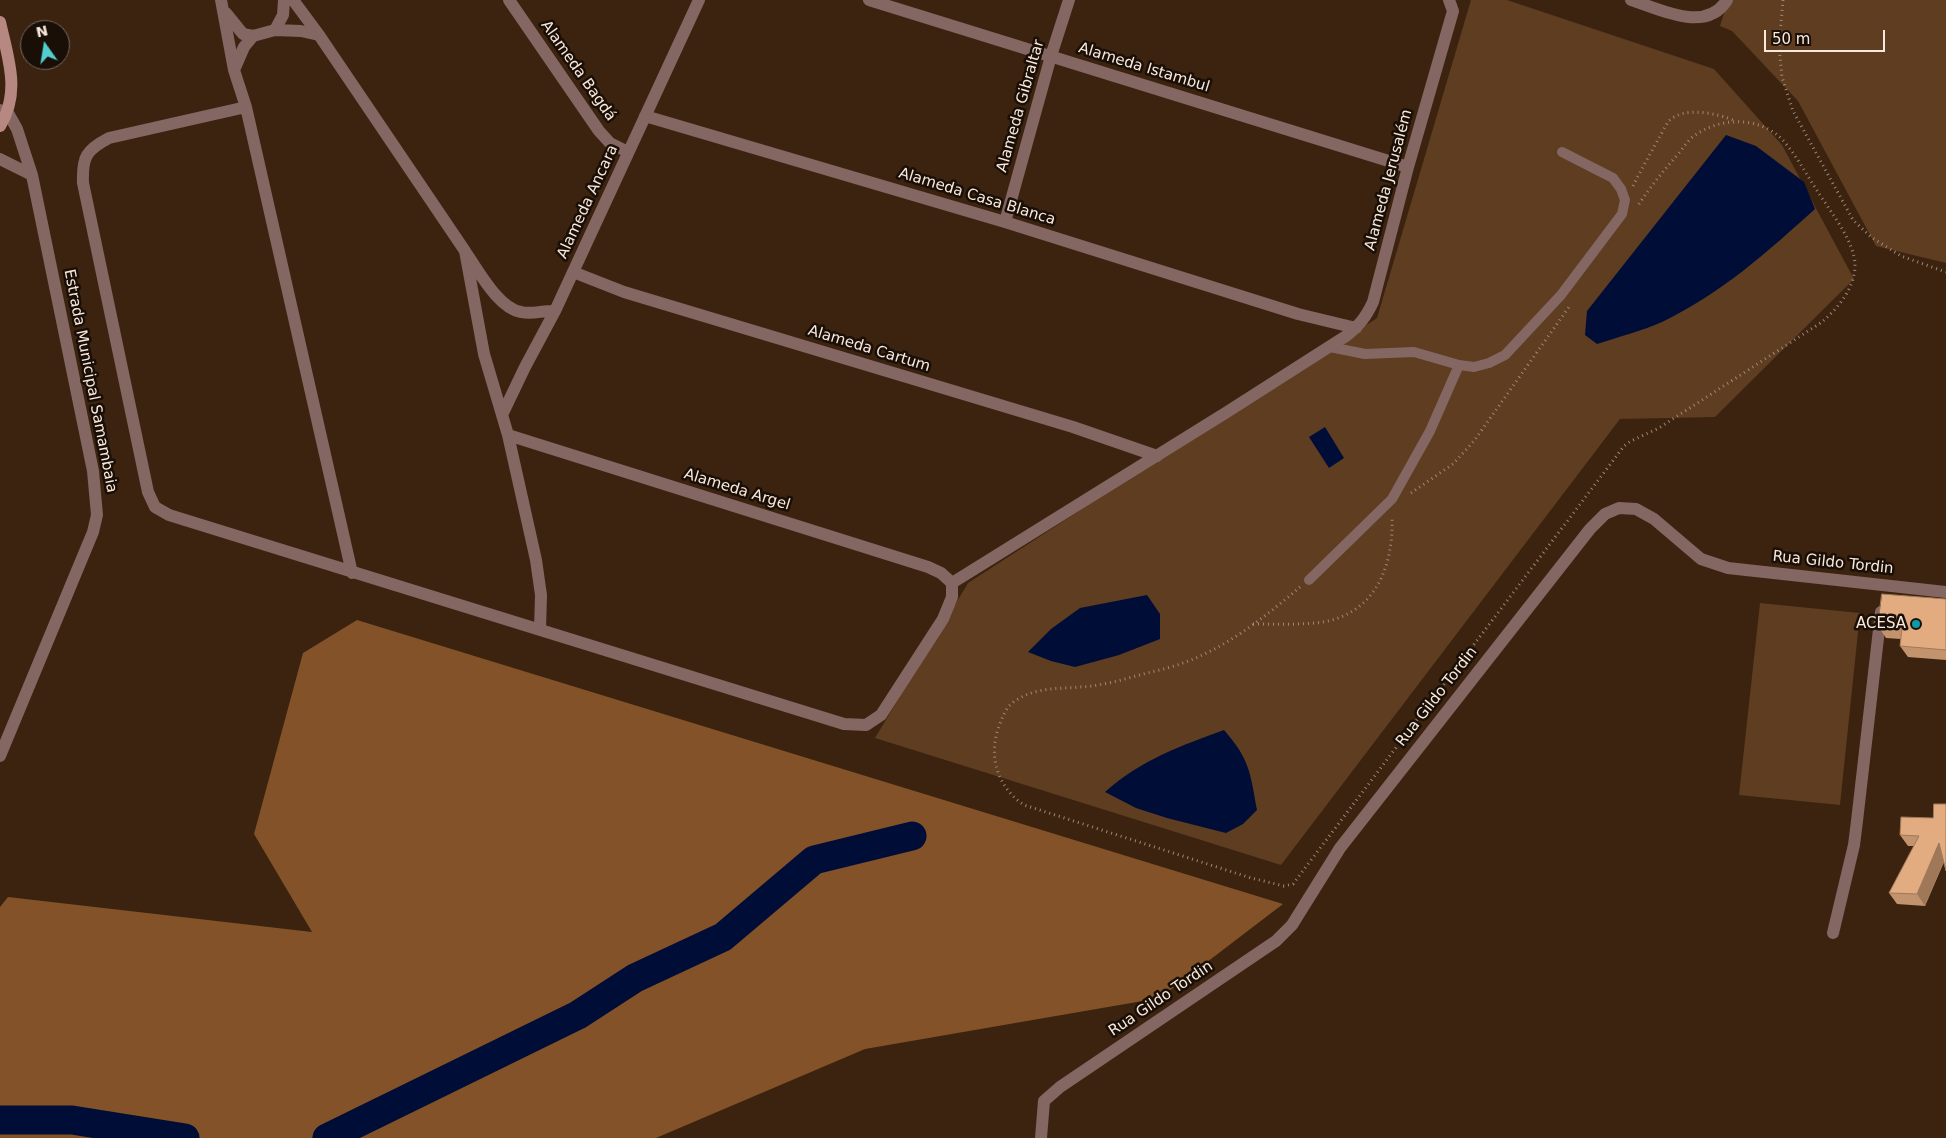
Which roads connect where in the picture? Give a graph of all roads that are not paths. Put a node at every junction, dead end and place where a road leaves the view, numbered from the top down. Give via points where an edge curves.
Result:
1 (284, 0) edge
2 (293, 0) edge
3 (508, 0) edge
4 (698, 0) edge
5 (869, 0) edge
6 (1069, 0) edge
7 (1449, 0) edge
8 (1631, 0) edge
9 (1727, 0) edge
10 (223, 5) edge
11 (0, 22) edge
12 (275, 30) junction
13 (253, 36) junction
14 (319, 36) junction
15 (1051, 56) junction
16 (234, 70) junction
17 (246, 107) junction
18 (4, 112) edge
19 (645, 116) junction
20 (0, 126) edge
21 (628, 152) junction
22 (1562, 152) dead end
23 (0, 159) edge
24 (1408, 167) junction
25 (32, 176) junction
26 (1005, 222) junction
27 (464, 251) junction
28 (573, 272) junction
29 (555, 311) junction
30 (1356, 328) junction
31 (1327, 348) junction
32 (1459, 366) junction
33 (502, 415) junction
34 (508, 435) junction
35 (1157, 456) junction
36 (352, 573) junction
37 (1309, 580) road end
38 (952, 584) junction
39 (1884, 585) junction
40 (1946, 592) edge
41 (540, 630) junction
42 (0, 756) edge
43 (1833, 933) dead end
44 (1041, 1138) edge

1 - 12 street via 283,15
2 - 14 street
3 - 21 street, Alameda Bagdá via 599,132 610,143
4 - 19 street, Alameda Ancara
5 - 15 street, Alameda Istambul
6 - 15 street, Alameda Gibraltar
7 - 24 street, Alameda Jerusalém via 1453,11
8 - 9 street via 1691,18 1708,16 1722,8
10 - 13 street via 243,34
10 - 16 street
11 - 18 main road via 12,95
12 - 13 street
12 - 14 street via 301,31
13 - 16 street
14 - 27 street
15 - 24 street, Alameda Istambul
15 - 26 street, Alameda Gibraltar
16 - 17 street
17 - 36 street
17 - 36 street via 109,138 94,146 85,158 83,183 148,492 155,507 170,515
18 - 20 main road
18 - 25 street, Estrada Municipal Samambaia via 17,129
19 - 21 street, Alameda Ancara
19 - 26 street, Alameda Casa Blanca
21 - 28 street, Alameda Ancara
22 - 32 lane via 1613,178 1625,200 1622,214 1561,295 1505,355 1474,367
23 - 25 street
24 - 30 street, Alameda Jerusalém via 1373,302 1366,318
25 - 42 street, Estrada Municipal Samambaia via 93,471 97,515 94,532
26 - 30 street, Alameda Casa Blanca via 1298,314
27 - 29 street via 507,307 532,314
27 - 33 street via 484,354
28 - 29 street, Alameda Ancara
28 - 35 street, Alameda Cartum via 624,292 1073,427
29 - 33 street, Alameda Ancara
30 - 31 street, Alameda Jerusalém
31 - 32 lane via 1365,354 1414,352
31 - 35 street, Alameda Jerusalém
32 - 37 lane via 1430,430 1392,499
33 - 34 street
34 - 38 street, Alameda Argel via 928,568 941,573
34 - 41 street via 536,560 541,595
35 - 38 street, Alameda Jerusalém
36 - 41 street
38 - 41 street via 952,597 931,640 881,715 866,725 844,724
39 - 40 street, Rua Gildo Tordin
39 - 43 street via 1856,829
39 - 44 street, Rua Gildo Tordin via 1728,568 1701,559 1654,518 1636,509 1619,508 1605,514 1340,848 1292,925 1276,941 1060,1087 1044,1101

